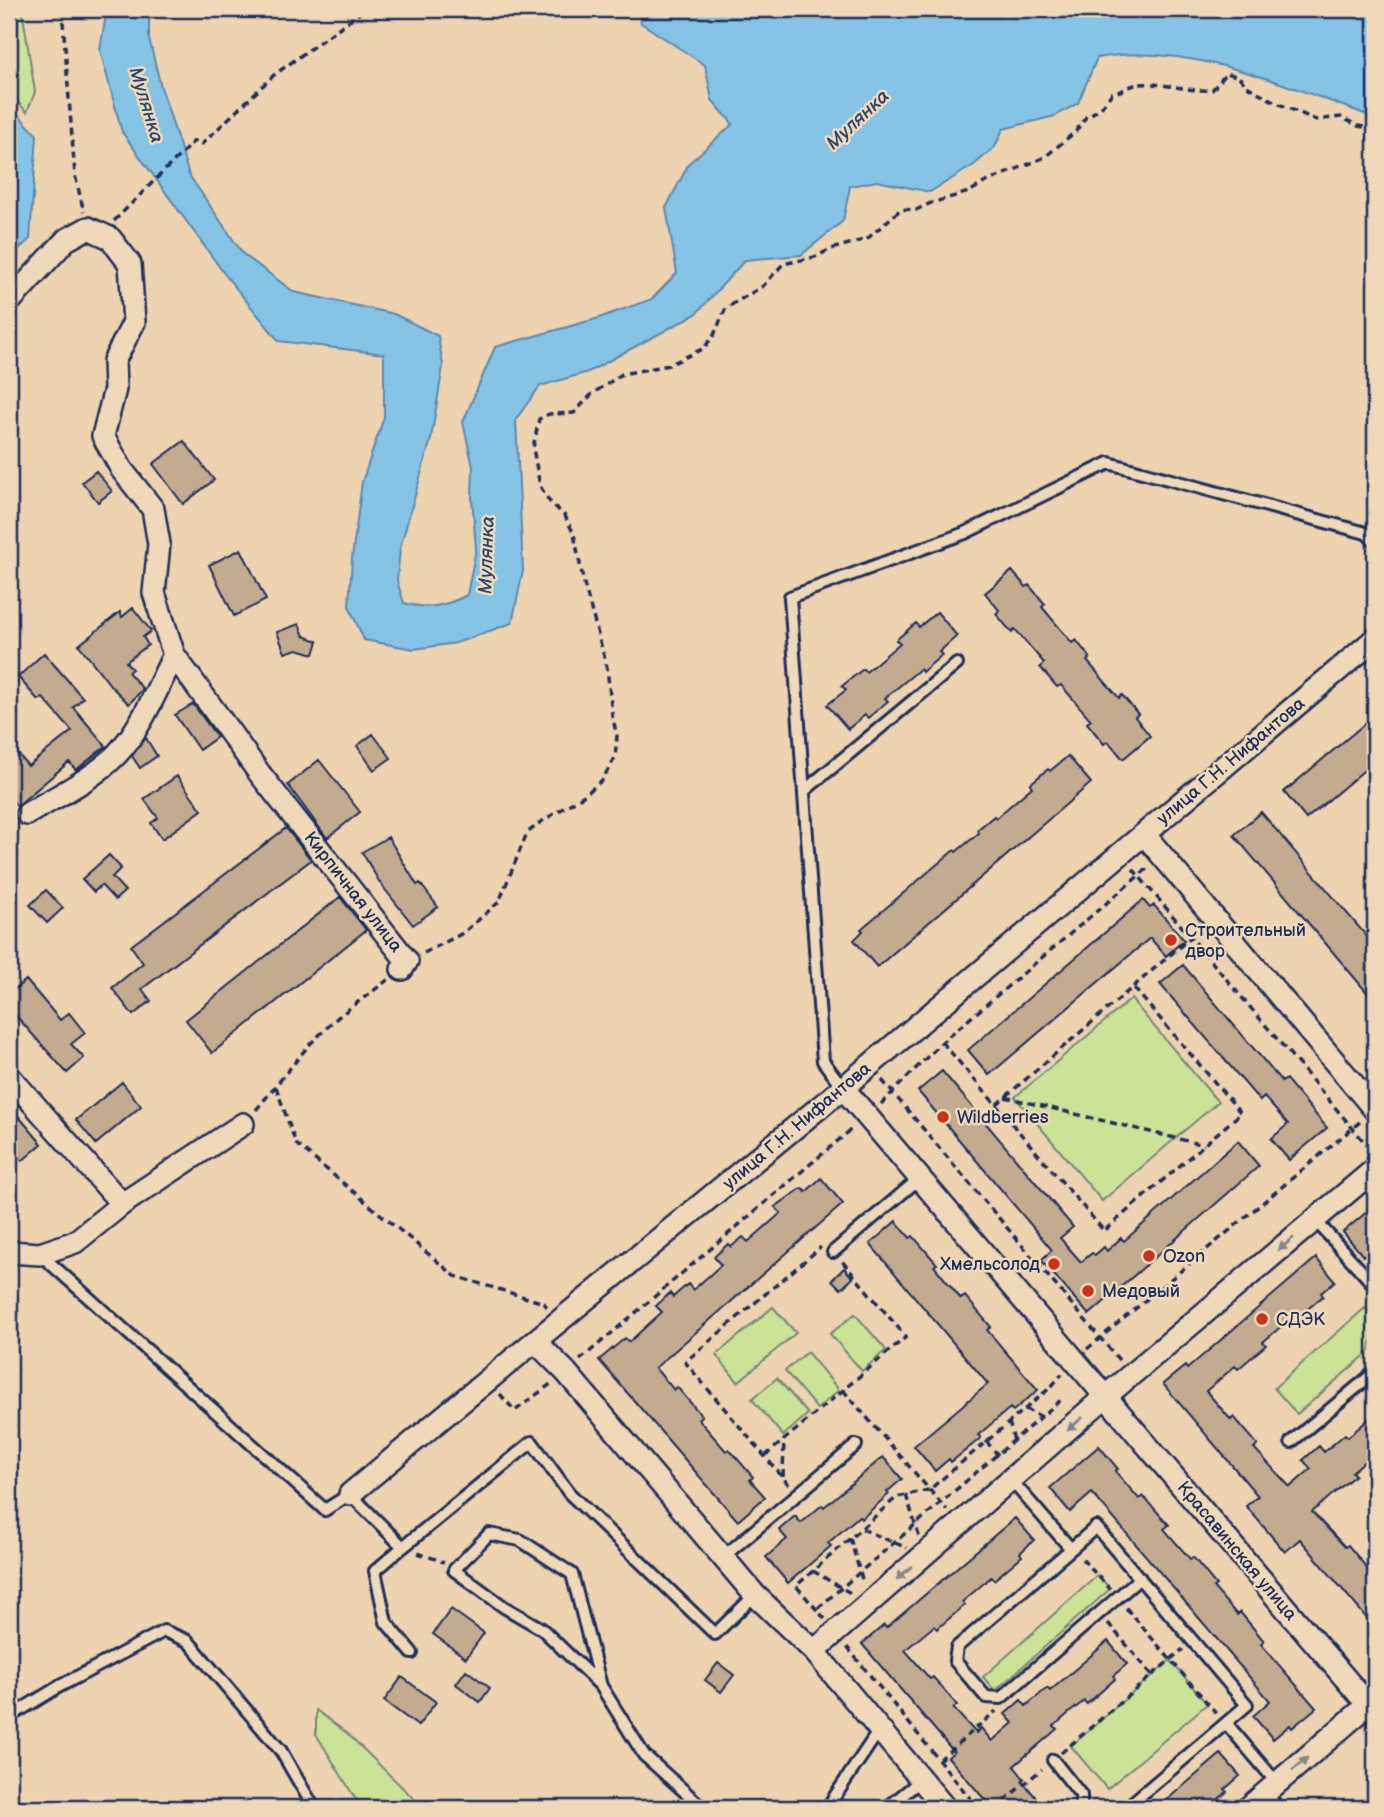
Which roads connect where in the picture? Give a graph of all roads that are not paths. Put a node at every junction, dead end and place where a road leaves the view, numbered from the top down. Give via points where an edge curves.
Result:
1 (9, 302) edge
2 (1375, 541) edge
3 (1375, 639) edge
4 (174, 655) junction
5 (957, 664) dead end
6 (804, 791) junction
7 (26, 814) dead end
8 (1144, 834) junction
9 (404, 965) road end
10 (9, 1076) edge
11 (844, 1088) junction
12 (1375, 1110) edge
13 (243, 1124) road end
14 (1375, 1169) edge
15 (920, 1178) junction
16 (122, 1204) junction
17 (1315, 1220) junction
18 (833, 1251) road end
19 (9, 1252) edge
20 (40, 1254) junction
21 (1375, 1286) edge
22 (536, 1341) junction
23 (1375, 1372) edge
24 (1106, 1396) junction
25 (1291, 1442) dead end
26 (856, 1445) dead end
27 (1011, 1480) junction
28 (350, 1494) junction
29 (403, 1547) junction
30 (1071, 1549) junction
31 (723, 1557) junction
32 (1140, 1578) junction
33 (755, 1595) junction
34 (814, 1651) junction
35 (412, 1653) dead end
36 (601, 1686) junction
37 (1372, 1702) edge
38 (9, 1717) edge
39 (1226, 1723) junction
40 (880, 1729) junction
41 (1053, 1760) road end
42 (921, 1780) junction
43 (1274, 1795) edge
44 (314, 1808) edge
45 (703, 1808) edge
46 (827, 1808) edge
47 (887, 1808) edge
48 (945, 1808) edge
49 (1081, 1808) edge
50 (1126, 1808) edge
51 (1248, 1808) edge

1 - 4 street, Кирпичная улица via 66,240 88,228 110,238 130,264 134,322 114,361 115,389 103,436 122,470 153,509 159,544 154,593
2 - 6 lane via 1366,533 1110,463 965,533 790,597
3 - 8 street, улица Г.Н. Нифантова
4 - 7 street via 140,722 118,753 92,776
4 - 9 street, Кирпичная улица
5 - 6 lane
6 - 11 lane via 822,1061
8 - 11 street, улица Г.Н. Нифантова
8 - 12 street
10 - 16 street
11 - 15 street, Красавинская улица
11 - 22 street, улица Г.Н. Нифантова
13 - 16 street
14 - 17 street
15 - 18 lane
15 - 24 street, Красавинская улица
16 - 20 street via 75,1242
17 - 21 lane
17 -> 24 street
19 - 20 street
20 - 28 lane via 324,1510
22 - 28 street, улица Г.Н. Нифантова
22 - 31 street
23 - 25 lane
24 -> 27 street
24 - 37 street, Красавинская улица
26 - 31 lane
27 - 30 lane
27 -> 34 street
28 - 29 lane
29 - 33 lane via 532,1442 569,1493 715,1634
29 - 35 lane via 374,1571 386,1622
30 - 32 lane via 1096,1527
30 - 32 lane via 957,1647 955,1661 986,1697 1001,1698
31 - 33 street
32 - 39 lane via 1247,1705
33 - 34 street
34 - 40 street
36 - 36 lane via 572,1574 520,1540 489,1535 454,1570 542,1629
36 - 45 lane via 644,1755
43 -> 37 street
38 - 44 lane via 164,1631 188,1641 281,1751
39 - 43 lane
39 - 50 lane
40 - 42 street
40 - 46 lane
41 - 49 lane via 1081,1795
42 - 47 lane
42 - 48 street
43 - 51 street

